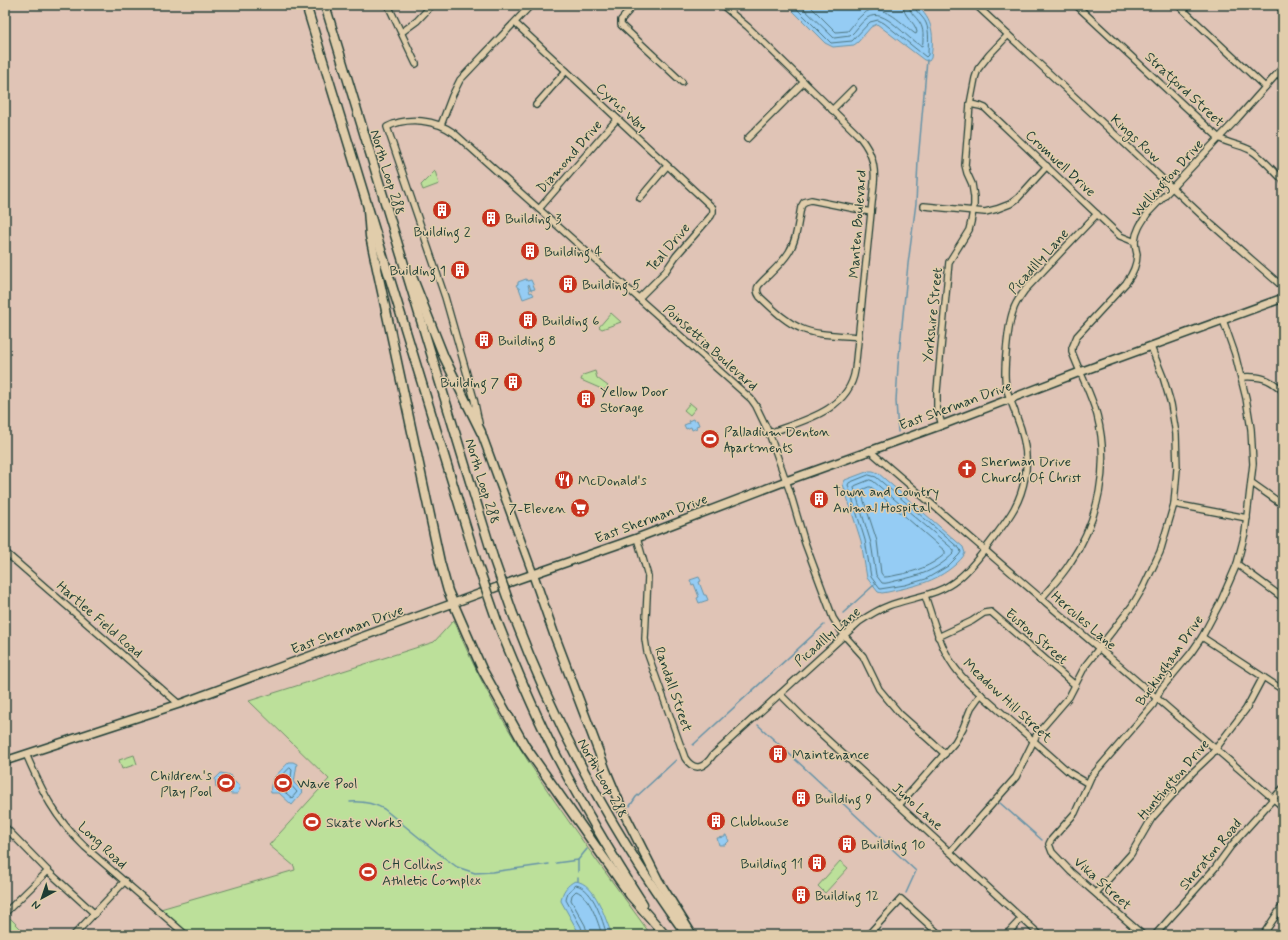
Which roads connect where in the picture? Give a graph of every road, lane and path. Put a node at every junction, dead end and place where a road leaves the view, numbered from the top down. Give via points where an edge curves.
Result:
1 (306, 5) edge
2 (325, 5) edge
3 (388, 5) edge
4 (432, 5) edge
5 (531, 5) edge
6 (634, 5) edge
7 (722, 5) edge
8 (976, 5) edge
9 (1076, 5) edge
10 (1178, 5) edge
11 (1278, 5) edge
12 (1283, 10) edge
13 (514, 23) junction
14 (402, 32) junction
15 (1008, 35) junction
16 (416, 64) dead end
17 (1283, 68) edge
18 (566, 71) junction
19 (682, 82) dead end
20 (804, 82) junction
21 (1265, 87) junction
22 (853, 89) dead end
23 (970, 104) junction
24 (536, 105) dead end
25 (832, 110) junction
26 (617, 119) junction
27 (441, 125) junction
28 (387, 127) joint
29 (1219, 138) junction
30 (747, 139) dead end
31 (667, 166) junction
32 (1047, 166) junction
33 (1283, 179) edge
34 (1172, 188) junction
35 (640, 198) dead end
36 (924, 206) dead end
37 (539, 209) junction
38 (368, 210) junction
39 (713, 210) joint
40 (973, 210) junction
41 (871, 212) junction
42 (1097, 214) junction
43 (391, 223) junction
44 (1135, 242) junction
45 (1283, 287) edge
46 (639, 298) junction
47 (1283, 298) edge
48 (1223, 320) junction
49 (859, 337) junction
50 (1151, 347) junction
51 (1080, 372) junction
52 (1242, 377) junction
53 (1283, 391) edge
54 (1010, 399) junction
55 (942, 425) junction
56 (481, 432) junction
57 (769, 433) junction
58 (869, 450) junction
59 (786, 481) junction
60 (1252, 483) junction
61 (1174, 504) junction
62 (1283, 504) edge
63 (1247, 518) junction
64 (637, 538) junction
65 (985, 550) junction
66 (5, 552) edge
67 (1237, 564) junction
68 (532, 574) junction
69 (925, 596) junction
70 (1041, 598) junction
71 (1283, 598) edge
72 (454, 604) junction
73 (844, 635) junction
74 (938, 637) junction
75 (1202, 637) junction
76 (1099, 648) junction
77 (1263, 677) junction
78 (1076, 685) junction
79 (1283, 690) edge
80 (780, 694) junction
81 (981, 694) junction
82 (1157, 698) junction
83 (178, 704) junction
84 (1033, 740) junction
85 (1215, 749) junction
86 (26, 754) junction
87 (945, 754) junction
88 (5, 761) edge
89 (700, 766) joint
90 (1087, 783) junction
91 (1283, 788) edge
92 (1273, 798) junction
93 (899, 805) junction
94 (1283, 807) edge
95 (5, 827) edge
96 (1050, 847) joint
97 (950, 852) junction
98 (48, 871) junction
99 (124, 881) junction
100 (1096, 893) junction
101 (1283, 905) edge
102 (5, 913) edge
103 (95, 914) junction
104 (1022, 918) junction
105 (74, 935) edge
106 (186, 935) edge
107 (665, 935) edge
108 (687, 935) edge
109 (692, 935) edge
110 (868, 935) edge
111 (940, 935) edge
112 (1006, 935) edge
113 (1040, 935) edge
114 (1142, 935) edge
115 (1156, 935) edge
116 (1263, 935) edge

1 - 38 highway
2 - 43 highway, North Loop 288
3 - 14 street
4 - 14 street
5 - 13 street
6 - 19 street via 620,23
7 - 20 street, Manten Boulevard
8 - 15 street, Kings Row
9 - 29 street, Stratford Street
10 - 21 street
11 - 12 street
13 - 18 street, Cyrus Way
13 - 27 street via 460,80
14 - 16 street
15 - 23 street, Yorkshire Street via 978,69
15 - 34 street, Kings Row
17 - 21 street, Wellington Drive
18 - 24 street
18 - 26 street, Cyrus Way
20 - 25 street, Manten Boulevard
20 - 30 street
21 - 29 street, Wellington Drive
22 - 25 street
23 - 32 street, Cromwell Drive via 985,108
23 - 40 street, Yorkshire Street via 965,165 972,184
25 - 41 street, Manten Boulevard via 862,140 871,156 875,172
26 - 31 street, Cyrus Way
26 - 37 street, Diamond Drive
27 - 28 street, Poinsettia Boulevard via 416,121
27 - 37 street, Poinsettia Boulevard via 454,133
28 - 56 street, North Loop 288 via 445,297
29 - 33 street, Stratford Street via 1252,151
29 - 34 street, Wellington Drive
31 - 35 street
31 - 39 street, Cyrus Way via 710,204
32 - 40 street via 1010,204 985,212
32 - 42 street, Cromwell Drive
34 - 44 street, Wellington Drive via 1148,213 1140,225
34 - 45 street, Kings Row
36 - 40 street
37 - 46 street, Poinsettia Boulevard
38 - 72 highway via 370,236 440,562
38 - 107 highway, bridge via 497,621 531,702 562,766 605,844
39 - 46 street, Teal Drive via 711,216 665,272
40 - 55 street, Yorkshire Street via 969,230 949,262 937,391 937,408
41 - 49 street, Manten Boulevard
41 - 49 street via 811,200 804,202 789,252 757,289 760,297 800,328 816,333
42 - 44 street, Cromwell Drive via 1120,236
42 - 54 street, Picadilly Lane via 1025,290 1012,311 1005,378
43 - 56 highway via 444,356
43 - 108 highway, North Loop 288, bridge via 493,557 547,697 584,773 630,851
44 - 51 street, Wellington Drive via 1137,255 1131,277 1077,336 1072,352
46 - 57 street, Poinsettia Boulevard via 746,393 756,406
47 - 48 main road, East Sherman Drive
48 - 50 main road, East Sherman Drive
48 - 52 street, Buckingham Drive
49 - 57 street, Manten Boulevard via 854,377 839,401 825,412
50 - 51 main road, East Sherman Drive
50 - 61 street via 1163,377 1175,424 1177,469
51 - 54 main road, East Sherman Drive
51 - 70 street, Wellington Drive via 1097,416 1102,455 1100,487 1093,519 1086,536 1066,569
52 - 53 street via 1255,376 1270,380
52 - 60 street, Buckingham Drive via 1251,429
54 - 55 main road, East Sherman Drive
54 - 65 street, Picadilly Lane via 1024,437 1025,476 1019,501 1005,525
55 - 58 main road, East Sherman Drive
56 - 68 main road, North Loop 288
57 - 59 street, Poinsettia Boulevard
58 - 59 main road, East Sherman Drive
58 - 65 street, Hercules Lane
59 - 64 main road, East Sherman Drive
59 - 73 street, Poinsettia Boulevard via 830,612
60 - 62 street
60 - 63 street, Buckingham Drive
61 - 63 street
61 - 76 street via 1160,552 1144,586 1132,606
63 - 67 street, Buckingham Drive
64 - 68 main road, East Sherman Drive
64 - 89 street, Randall Street via 648,576 645,639 649,659 685,758 692,765
65 - 69 street, Picadilly Lane via 971,568 958,579
65 - 70 street, Hercules Lane
66 - 83 street, Hartlee Field Road
67 - 71 street
67 - 75 street, Buckingham Drive
68 - 72 main road, East Sherman Drive
68 - 109 highway via 622,809 658,880
69 - 73 street, Picadilly Lane via 877,611
69 - 74 street, Meadow Hill Street
70 - 76 street, Hercules Lane
72 - 83 main road, East Sherman Drive
72 - 107 highway via 482,669 525,746 630,895
73 - 80 street, Picadilly Lane
73 - 87 street, Poinsettia Boulevard via 859,651 875,682 900,714
74 - 78 street, Euston Street via 972,621 984,612 991,612
74 - 81 street, Meadow Hill Street via 952,665
75 - 77 street
75 - 82 street, Buckingham Drive via 1161,689
76 - 78 street via 1085,666
76 - 82 street, Hercules Lane
77 - 79 street
77 - 85 street, Huntington Drive via 1246,709
78 - 84 street
80 - 89 street, Picadilly Lane via 713,754 706,764
80 - 93 street, Juno Lane
81 - 84 street, Meadow Hill Street
81 - 87 street via 971,708 959,735
82 - 85 street, Hercules Lane
82 - 90 street, Buckingham Drive
83 - 86 main road, East Sherman Drive
84 - 90 street, Meadow Hill Street via 1070,773
84 - 97 street via 1016,777
85 - 92 street, Hercules Lane
85 - 100 street, Huntington Drive via 1154,816 1131,854
86 - 88 main road, East Sherman Drive
86 - 99 street, Long Road via 43,792 59,818 81,843
87 - 93 street
90 - 96 street, Buckingham Drive via 1075,812 1051,840
91 - 92 street, Sheraton Road
92 - 94 street, Hercules Lane
92 - 115 street, Sheraton Road
93 - 97 street, Juno Lane
95 - 98 street
96 - 100 street, Vika Street via 1071,872
97 - 104 street, Juno Lane
98 - 102 street
98 - 103 street
99 - 103 street
99 - 106 street, Long Road
100 - 114 street, Vika Street
101 - 116 street
103 - 105 street
104 - 112 street
104 - 113 street, Juno Lane
110 - 111 street via 900,899

